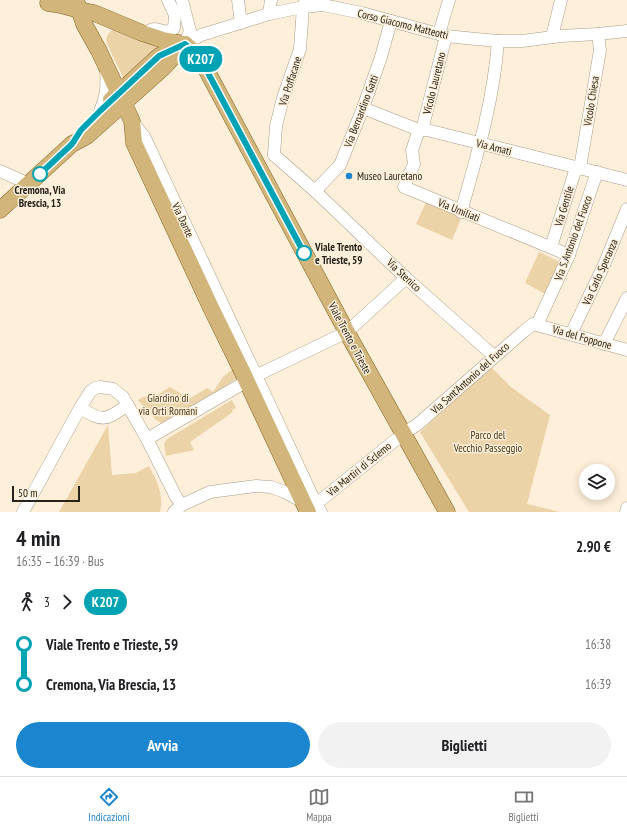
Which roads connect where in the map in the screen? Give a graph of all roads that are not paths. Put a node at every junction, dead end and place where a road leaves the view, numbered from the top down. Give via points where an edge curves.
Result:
1 (168, 0) edge
2 (182, 0) edge
3 (238, 0) edge
4 (271, 0) edge
5 (449, 0) edge
6 (561, 0) edge
7 (49, 3) edge
8 (304, 4) edge
9 (84, 9) edge
10 (270, 14) junction
11 (392, 21) junction
12 (241, 23) junction
13 (123, 25) junction
14 (627, 31) edge
15 (142, 33) junction
16 (598, 34) junction
17 (443, 35) junction
18 (552, 37) junction
19 (498, 41) junction
20 (185, 44) junction
21 (102, 58) junction
22 (121, 99) junction
23 (363, 108) junction
24 (100, 111) junction
25 (132, 122) junction
26 (421, 130) junction
27 (480, 143) junction
28 (72, 144) junction
29 (274, 155) junction
30 (255, 162) junction
31 (580, 168) junction
32 (0, 172) edge
33 (597, 172) junction
34 (627, 180) edge
35 (29, 184) junction
36 (315, 191) junction
37 (627, 209) edge
38 (0, 210) edge
39 (462, 212) junction
40 (551, 247) junction
41 (569, 255) junction
42 (406, 278) junction
43 (627, 298) edge
44 (212, 310) junction
45 (230, 321) junction
46 (537, 325) junction
47 (347, 332) junction
48 (571, 334) junction
49 (604, 344) junction
50 (627, 350) edge
51 (494, 356) junction
52 (251, 378) junction
53 (128, 405) junction
54 (80, 408) junction
55 (403, 434) junction
56 (147, 439) junction
57 (178, 508) edge
58 (312, 508) edge
59 (627, 508) edge
60 (23, 512) edge
61 (447, 512) edge
62 (626, 512) edge

1 - 15 street via 175,15 174,28 170,31 154,29
2 - 20 street via 190,31
3 - 12 street
4 - 10 street
5 - 17 street, Vicolo Lauretano
6 - 18 street
7 - 9 main road
8 - 10 street, Corso Giacomo Matteotti
8 - 11 street, Corso Giacomo Matteotti via 323,5
8 - 29 street, Via Poffacane via 300,49 276,126
9 - 13 main road
9 - 21 main road, Via Dante
10 - 12 street, Corso Giacomo Matteotti
11 - 17 street, Corso Giacomo Matteotti
11 - 23 street, Via Bernardino Gatti
12 - 20 street, Corso Giacomo Matteotti
13 - 15 main road
13 - 21 main road via 114,26 105,32 101,40
14 - 16 street, Corso Giacomo Matteotti
15 - 20 main road
16 - 18 street, Corso Giacomo Matteotti
16 - 31 street, Vicolo Chiesa via 600,50
17 - 19 street, Corso Giacomo Matteotti
17 - 26 street, Vicolo Lauretano
18 - 19 street, Corso Giacomo Matteotti
19 - 27 street via 496,66
20 - 22 main road via 163,68
20 - 30 main road, Viale Trento e Trieste via 199,56
21 - 22 main road, Via Dante
21 - 24 street via 107,87
22 - 24 main road
22 - 25 main road, Via Dante
22 - 28 main road via 87,136
23 - 26 street, Via Amati
23 - 36 street, Via Bernardino Gatti via 340,166
24 - 28 main road via 81,130
25 - 44 main road, Via Dante via 134,142
25 - 45 street, Via Dante via 145,138
26 - 27 street, Via Amati
26 - 39 street, Via Umiliati via 412,150 414,164 404,187
27 - 31 street, Via Amati
27 - 39 street
28 - 35 main road
29 - 30 street
29 - 36 street
30 - 47 main road, Viale Trento e Trieste
31 - 33 street, Via Amati
31 - 40 street, Via Gentile via 575,171
32 - 35 street
33 - 34 street, Via Amati
33 - 41 street, Via S.Antonio del Fuoco
35 - 38 main road
36 - 42 street, Via Stenico
37 - 48 street, Via Carlo Speranza
39 - 40 street, Via Umiliati
40 - 41 street, Via Umiliati
41 - 46 street, Via S.Antonio del Fuoco
42 - 47 street
42 - 51 street, Via Stenico
43 - 49 street
44 - 45 street
44 - 52 main road, Via Dante
45 - 52 street, Via Dante
46 - 48 street, Via del Foppone
46 - 51 street, Via Sant'Antonio del Fuoco via 533,324
47 - 52 street
47 - 55 main road, Viale Trento e Trieste
48 - 49 street, Via del Foppone
49 - 50 street, Via del Foppone
51 - 55 street, Via Sant'Antonio del Fuoco via 422,421
52 - 56 street
52 - 58 main road, Via Dante
53 - 54 street via 106,418 94,416
53 - 54 street via 113,389 100,387 90,392
53 - 56 street
54 - 60 street
55 - 58 street, Via Martiri di Sclemo
55 - 61 main road, Viale Trento e Trieste
56 - 57 street via 176,497
57 - 58 street via 210,492 256,486 271,487 285,492
59 - 62 street

